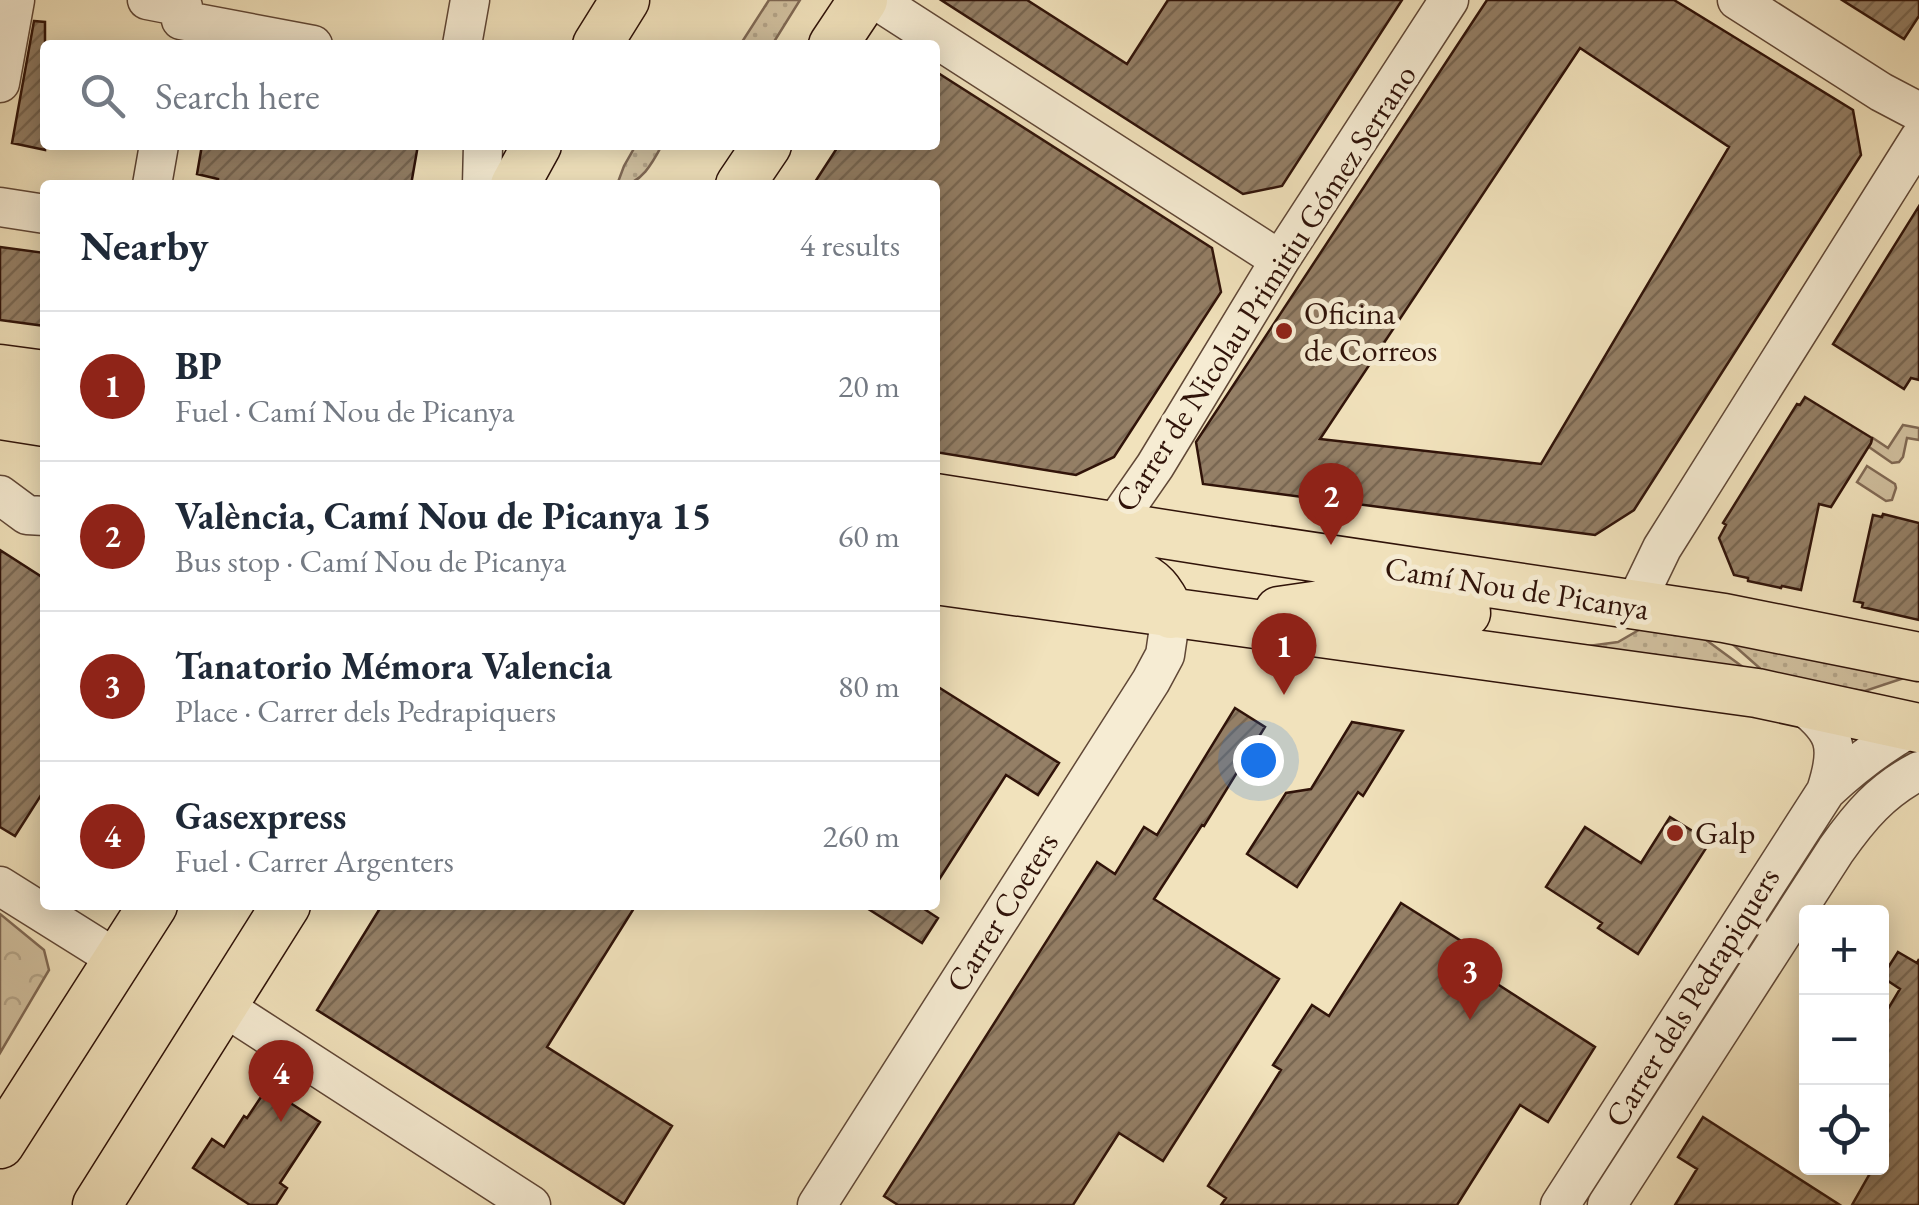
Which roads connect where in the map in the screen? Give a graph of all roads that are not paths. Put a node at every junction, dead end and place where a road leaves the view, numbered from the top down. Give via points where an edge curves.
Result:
1 (15, 0) edge
2 (470, 0) edge
3 (864, 0) edge
4 (876, 0) edge
5 (1449, 0) edge
6 (1737, 0) edge
7 (174, 14) edge
8 (612, 21) edge
9 (291, 40) edge
10 (463, 40) edge
11 (578, 40) edge
12 (837, 40) edge
13 (938, 40) edge
14 (940, 41) edge
15 (0, 83) edge
16 (1919, 112) edge
17 (1919, 139) edge
18 (158, 150) edge
19 (483, 150) edge
20 (534, 150) edge
21 (764, 150) edge
22 (153, 180) edge
23 (482, 180) edge
24 (517, 180) edge
25 (743, 180) edge
26 (0, 207) edge
27 (40, 213) edge
28 (1280, 260) junction
29 (0, 369) edge
30 (40, 374) edge
31 (0, 415) edge
32 (40, 421) edge
33 (0, 495) edge
34 (940, 499) edge
35 (40, 516) edge
36 (1114, 525) junction
37 (940, 539) edge
38 (940, 581) edge
39 (1634, 606) junction
40 (1172, 614) junction
41 (1226, 619) junction
42 (1919, 657) edge
43 (1797, 701) junction
44 (1918, 738) edge
45 (1826, 791) junction
46 (0, 886) edge
47 (151, 910) edge
48 (283, 910) edge
49 (118, 960) junction
50 (223, 1006) junction
51 (0, 1144) edge
52 (96, 1205) edge
53 (531, 1205) edge
54 (816, 1205) edge
55 (1560, 1205) edge
56 (1607, 1205) edge

1 - 15 street
2 - 10 street
3 - 12 main road
4 - 13 street
5 - 28 street, Carrer de Nicolau Primitiu Gómez Serrano
6 - 16 street
7 - 9 street
8 - 11 street via 584,30
14 - 28 street
17 - 39 street via 1662,548
18 - 22 street
19 - 23 street
20 - 24 main road
21 - 25 main road
26 - 27 street
28 - 36 street, Carrer de Nicolau Primitiu Gómez Serrano
29 - 30 main road
31 - 32 main road
33 - 35 street via 27,515
34 - 36 main road, Camí Nou de Picanya
36 - 39 main road, Camí Nou de Picanya
37 - 40 main road via 1129,570 1146,578
38 - 40 main road
39 - 41 main road via 1604,631 1362,599
39 - 42 main road, Camí Nou de Picanya
40 - 41 main road
40 - 54 street, Carrer Coeters via 1166,656 1151,681
41 - 43 main road
43 - 44 main road
43 - 45 street, Carrer dels Pedrapiquers via 1831,736 1833,770
44 - 45 street, Carrer dels Pedrapiquers via 1884,743
44 - 56 street, Carrer dels Pedrapiquers via 1884,793 1844,838
45 - 55 street, Carrer dels Pedrapiquers
46 - 49 street
47 - 49 main road
48 - 50 main road
49 - 51 main road
50 - 52 main road
50 - 53 street

